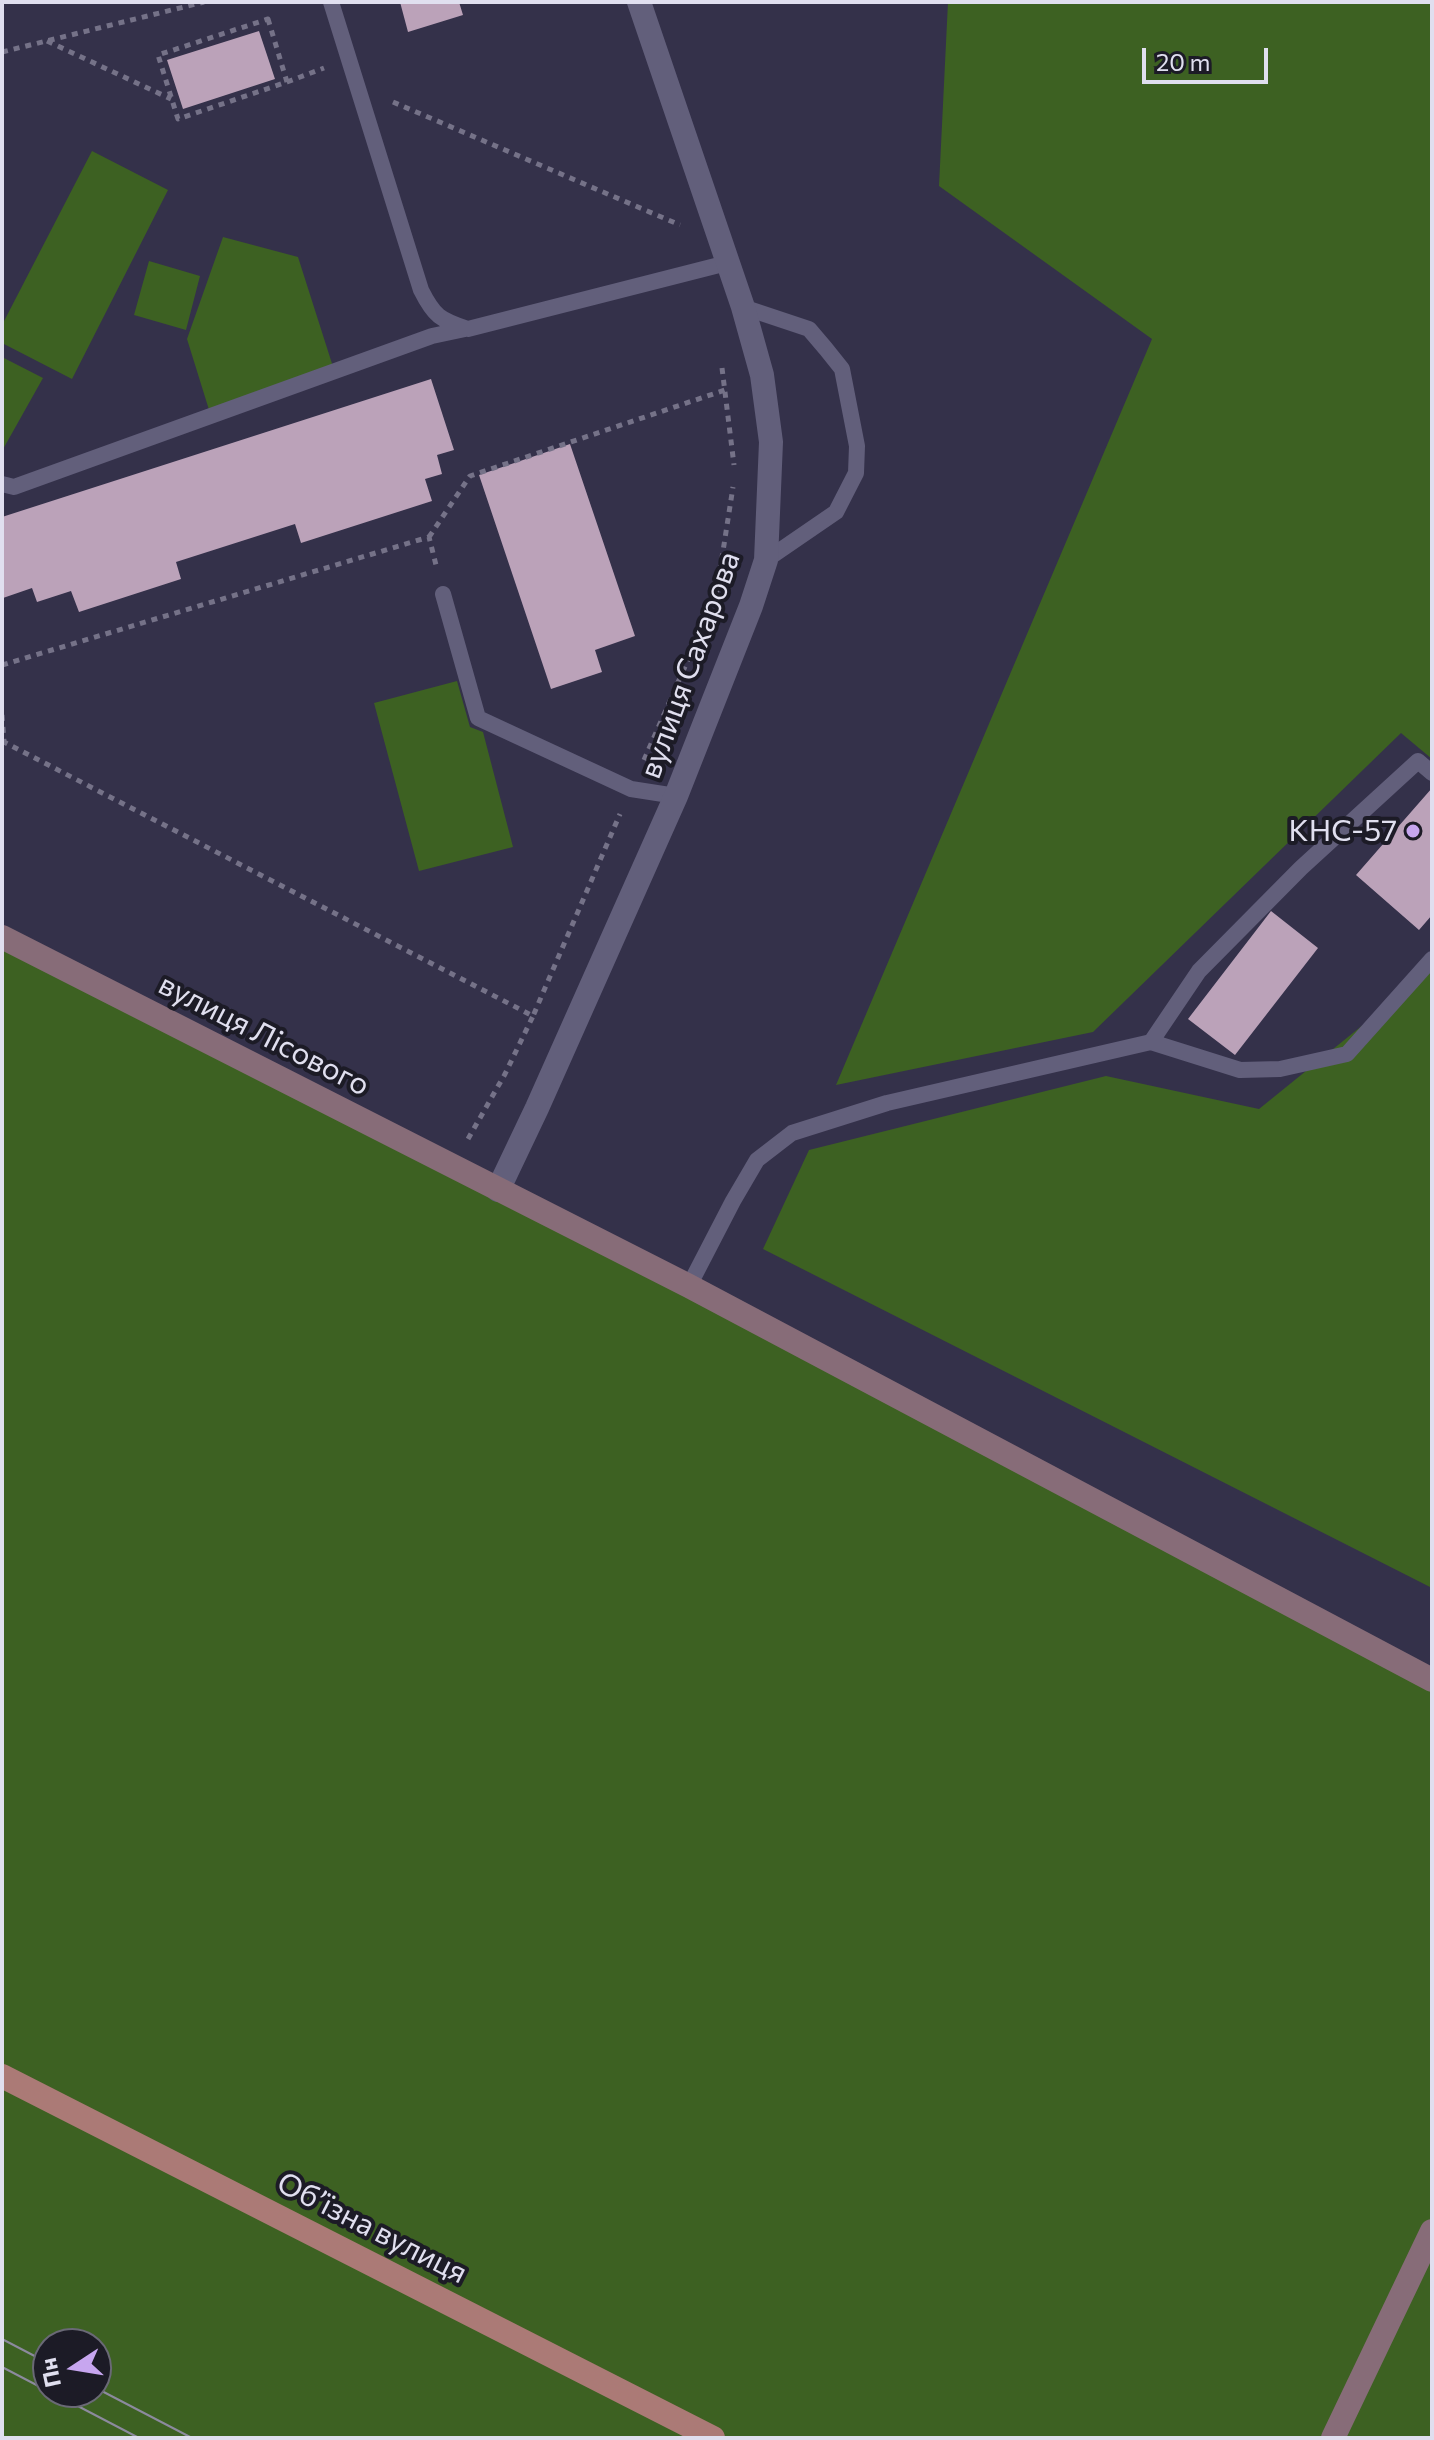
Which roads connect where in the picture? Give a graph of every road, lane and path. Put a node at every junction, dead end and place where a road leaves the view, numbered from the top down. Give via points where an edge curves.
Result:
1 (204, 2) edge
2 (331, 2) edge
3 (639, 2) edge
4 (47, 41) junction
5 (2, 52) edge
6 (359, 87) junction
7 (172, 99) junction
8 (675, 210) dead end
9 (680, 225) junction
10 (727, 263) junction
11 (696, 271) junction
12 (743, 307) junction
13 (468, 329) junction
14 (719, 356) dead end
15 (725, 390) junction
16 (2, 484) edge
17 (429, 537) junction
18 (766, 560) junction
19 (443, 594) joint
20 (2, 665) edge
21 (2, 715) edge
22 (3, 741) edge
23 (1432, 773) edge
24 (631, 789) junction
25 (676, 796) junction
26 (2, 937) edge
27 (1432, 959) edge
28 (533, 1016) junction
29 (1151, 1042) junction
30 (452, 1167) junction
31 (498, 1190) junction
32 (689, 1286) junction
33 (1432, 1680) edge
34 (2, 2076) edge
35 (1432, 2231) edge
36 (713, 2438) edge
37 (1333, 2438) edge

1 - 4 path
2 - 6 lane
3 - 10 street, вулиця Сахарова
4 - 5 path
4 - 7 path
6 - 9 path
6 - 13 lane via 421,290 430,309 444,321
7 - 7 path via 158,55 268,19 287,82 178,119
8 - 9 path
9 - 11 path
10 - 11 lane
10 - 12 street, вулиця Сахарова
11 - 13 lane
12 - 18 street, вулиця Сахарова via 762,375 771,442
12 - 18 lane via 809,329 826,349 842,369 857,446 856,473 836,512
13 - 16 lane via 432,336 14,487
14 - 15 path
15 - 17 path via 470,476
15 - 24 path via 735,474 716,596
17 - 19 path
17 - 20 path
18 - 25 street, вулиця Сахарова
19 - 24 lane via 478,718
21 - 22 path
22 - 28 path
23 - 29 lane via 1418,761 1301,868 1199,971
24 - 25 lane
24 - 28 path
25 - 31 street, вулиця Сахарова
26 - 30 street, вулиця Лісового
27 - 29 lane via 1347,1054 1280,1069 1240,1070
28 - 30 path
29 - 32 lane via 887,1103 792,1133 757,1160
30 - 31 street, вулиця Лісового
31 - 32 street, вулиця Лісового
32 - 33 street, вулиця Лісового
34 - 36 main road, Обʼїзна вулиця
35 - 37 street

